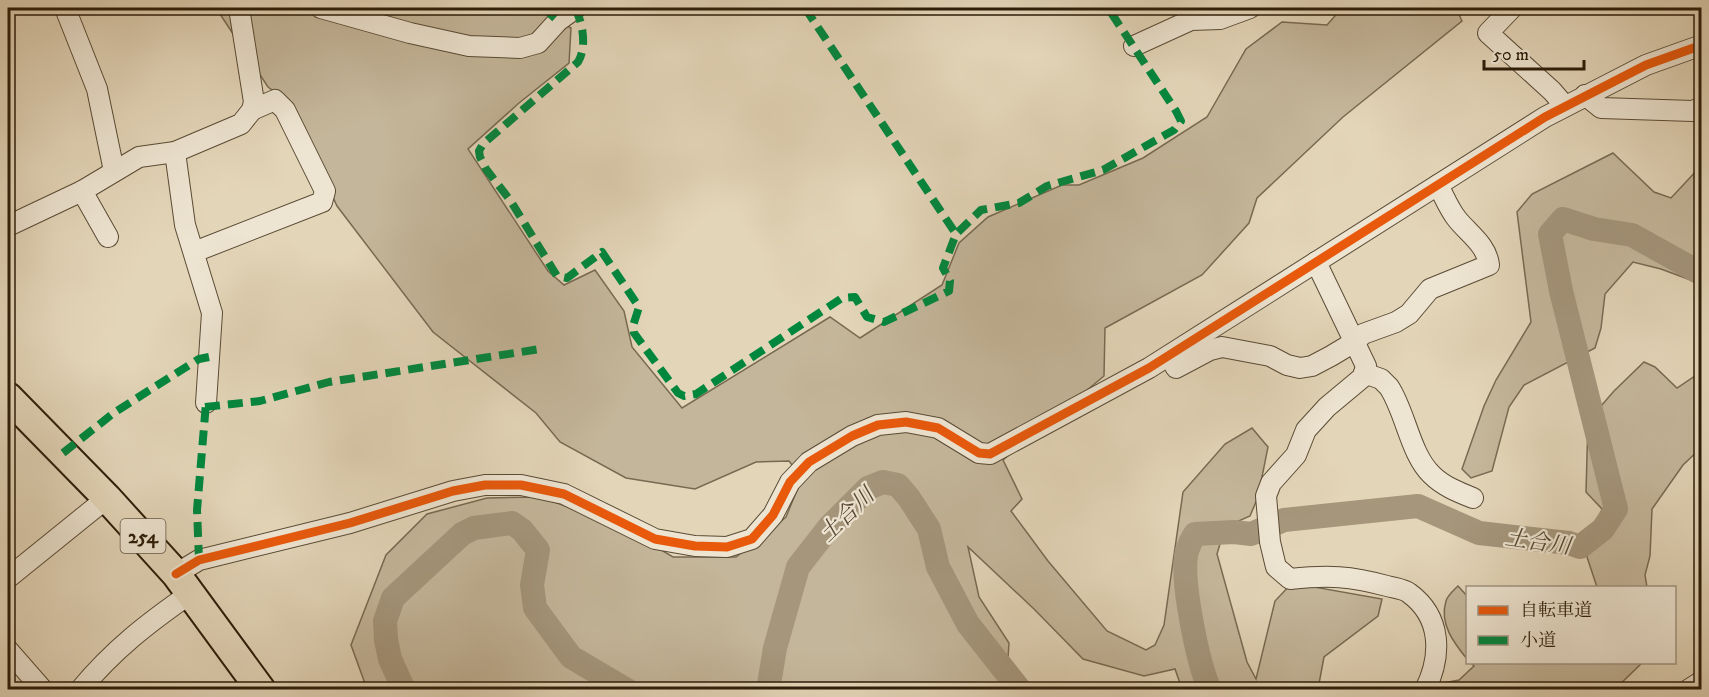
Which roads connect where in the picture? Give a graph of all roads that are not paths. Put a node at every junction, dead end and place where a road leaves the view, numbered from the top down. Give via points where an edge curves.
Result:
1 (65, 8) edge
2 (239, 8) edge
3 (321, 8) edge
4 (576, 8) edge
5 (1250, 8) edge
6 (1512, 8) edge
7 (1701, 45) edge
8 (1134, 46) dead end
9 (1585, 95) junction
10 (1565, 106) junction
11 (1701, 107) edge
12 (252, 110) junction
13 (175, 152) junction
14 (114, 171) junction
15 (1438, 185) junction
16 (82, 191) junction
17 (8, 226) edge
18 (108, 237) dead end
19 (194, 252) junction
20 (1316, 262) junction
21 (1356, 341) junction
22 (1169, 356) junction
23 (1364, 373) junction
24 (8, 397) edge
25 (206, 403) dead end
26 (107, 498) junction
27 (1473, 498) dead end
28 (8, 578) edge
29 (184, 584) junction
30 (8, 650) edge
31 (1701, 681) edge
32 (43, 690) edge
33 (80, 690) edge
34 (261, 690) edge
35 (1425, 690) edge
36 (1689, 690) edge

1 - 14 street via 97,89
2 - 12 street
3 - 4 street via 469,46 520,48 538,43
5 - 8 street via 1221,19 1191,20
6 - 10 street via 1488,33
7 - 9 street via 1646,65
9 - 10 street
9 - 11 street via 1601,108 1693,111
10 - 15 street
12 - 13 street via 241,124
12 - 19 street via 275,100 285,110 325,191 322,202
13 - 14 street via 139,157
13 - 19 street via 185,225
14 - 16 street
15 - 20 street
15 - 21 street via 1456,218 1478,241 1489,265 1430,289 1408,314
16 - 17 street
16 - 18 street
19 - 25 street via 212,313
20 - 21 street
20 - 22 street
21 - 22 street via 1300,369 1270,356 1222,347 1176,368
21 - 23 street via 1366,366
22 - 29 street via 990,454 979,453 938,428 906,422 878,425 852,436 809,462 790,482 773,514 752,539 727,547 655,539 564,494 521,485 485,485 199,560
23 - 27 street via 1381,379 1394,394 1431,475 1452,490
23 - 35 street via 1306,430 1296,455 1272,483 1266,496 1270,542 1276,567 1290,579 1346,576 1408,592 1426,610 1437,633 1437,651
24 - 26 highway, 254
26 - 28 street
26 - 29 highway, 254
29 - 33 street via 103,662
29 - 34 highway, 254
30 - 32 street
31 - 36 street

